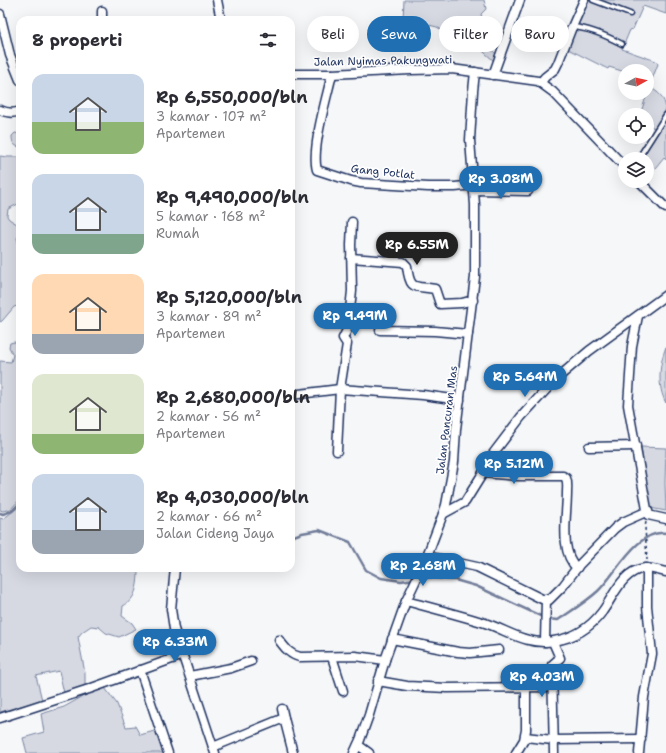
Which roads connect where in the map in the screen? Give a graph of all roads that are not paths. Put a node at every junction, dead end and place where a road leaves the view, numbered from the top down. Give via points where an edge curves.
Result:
1 (217, 0) edge
2 (520, 0) edge
3 (584, 0) edge
4 (593, 0) edge
5 (102, 11) dead end
6 (0, 14) edge
7 (630, 14) dead end
8 (102, 16) edge
9 (220, 16) edge
10 (572, 27) junction
11 (622, 44) dead end
12 (16, 70) edge
13 (475, 72) junction
14 (295, 74) edge
15 (332, 74) junction
16 (493, 75) junction
17 (541, 82) junction
18 (0, 110) edge
19 (16, 112) edge
20 (666, 115) edge
21 (642, 152) edge
22 (618, 160) edge
23 (475, 188) junction
24 (646, 188) edge
25 (528, 191) dead end
26 (666, 208) edge
27 (352, 222) dead end
28 (351, 258) junction
29 (666, 295) edge
30 (473, 300) junction
31 (638, 316) junction
32 (380, 330) dead end
33 (468, 334) junction
34 (340, 389) junction
35 (295, 395) edge
36 (460, 400) junction
37 (636, 446) junction
38 (589, 447) dead end
39 (337, 451) dead end
40 (483, 473) junction
41 (648, 511) junction
42 (443, 514) junction
43 (666, 518) edge
44 (427, 556) junction
45 (577, 568) junction
46 (647, 568) junction
47 (175, 572) edge
48 (666, 572) edge
49 (407, 599) junction
50 (546, 599) junction
51 (392, 639) junction
52 (279, 640) dead end
53 (549, 642) junction
54 (499, 650) dead end
55 (183, 655) junction
56 (332, 657) junction
57 (385, 660) junction
58 (251, 661) dead end
59 (140, 670) junction
60 (190, 676) junction
61 (378, 681) junction
62 (552, 687) junction
63 (526, 688) junction
64 (343, 691) dead end
65 (282, 709) dead end
66 (0, 718) edge
67 (284, 718) junction
68 (525, 737) junction
69 (641, 739) junction
70 (553, 740) junction
71 (356, 749) edge
72 (214, 750) edge
73 (168, 753) edge
74 (293, 753) edge
75 (345, 753) edge
76 (369, 753) edge
77 (516, 753) edge
78 (554, 753) edge
79 (639, 753) edge

1 - 9 street
2 - 16 street
3 - 10 street
4 - 7 lane
5 - 8 street
6 - 12 street
10 - 11 lane
10 - 17 street via 555,69
13 - 15 street, Jalan Nyimas Pakungwati via 452,69
13 - 16 street, Jalan Nyimas Pakungwati
13 - 23 street, Jalan Pancuran Mas via 470,135
14 - 15 street, Jalan Nyimas Pakungwati
15 - 23 street, Gang Potlat via 321,122 316,170 362,183
16 - 17 street, Jalan Nyimas Pakungwati
17 - 22 street
18 - 19 street
20 - 21 lane
23 - 25 street
23 - 30 street, Jalan Pancuran Mas
24 - 26 street
27 - 28 street
28 - 30 street via 403,262 407,266 411,283 417,287 435,290 440,304
28 - 34 street via 352,291 348,328 343,338 347,344
29 - 31 street
30 - 33 street, Jalan Pancuran Mas
31 - 37 street via 632,346 628,400
31 - 40 street via 555,380 521,417 489,459
32 - 33 street
33 - 36 street, Jalan Pancuran Mas
34 - 35 street
34 - 36 street
34 - 39 street
36 - 42 street, Jalan Pancuran Mas via 454,462
37 - 38 street
37 - 41 street
40 - 42 street via 465,502
40 - 45 street via 566,478 565,538 571,563
41 - 43 street via 648,515
41 - 45 street via 619,525
42 - 44 street, Jalan Pancuran Mas
44 - 49 street, Jalan Pancuran Mas
44 - 50 street via 477,567
45 - 50 street via 553,596 549,600
46 - 48 street
46 - 53 street via 636,571 626,578 601,613 585,629 574,636
46 - 69 street via 647,606 652,654 644,697
47 - 55 street via 172,609 174,629
49 - 51 street, Jalan Pancuran Mas
49 - 53 street via 486,624 517,638
50 - 53 street via 545,628
51 - 54 street via 458,652
51 - 57 street, Jalan Pancuran Mas
52 - 56 street via 287,651 296,656
53 - 62 street via 560,658 552,665
55 - 59 street
55 - 60 street
56 - 57 street via 355,656
56 - 64 street
57 - 61 street, Jalan Pancuran Mas
58 - 60 street via 231,668
59 - 66 street
59 - 73 street
60 - 72 street
61 - 63 street via 416,687
61 - 71 street, Jalan Pancuran Mas
62 - 63 street
62 - 70 street
63 - 68 street
65 - 67 street
67 - 72 street
67 - 74 street
68 - 70 street
68 - 77 street
69 - 70 street
69 - 79 street
70 - 78 street
71 - 75 street
71 - 76 street

